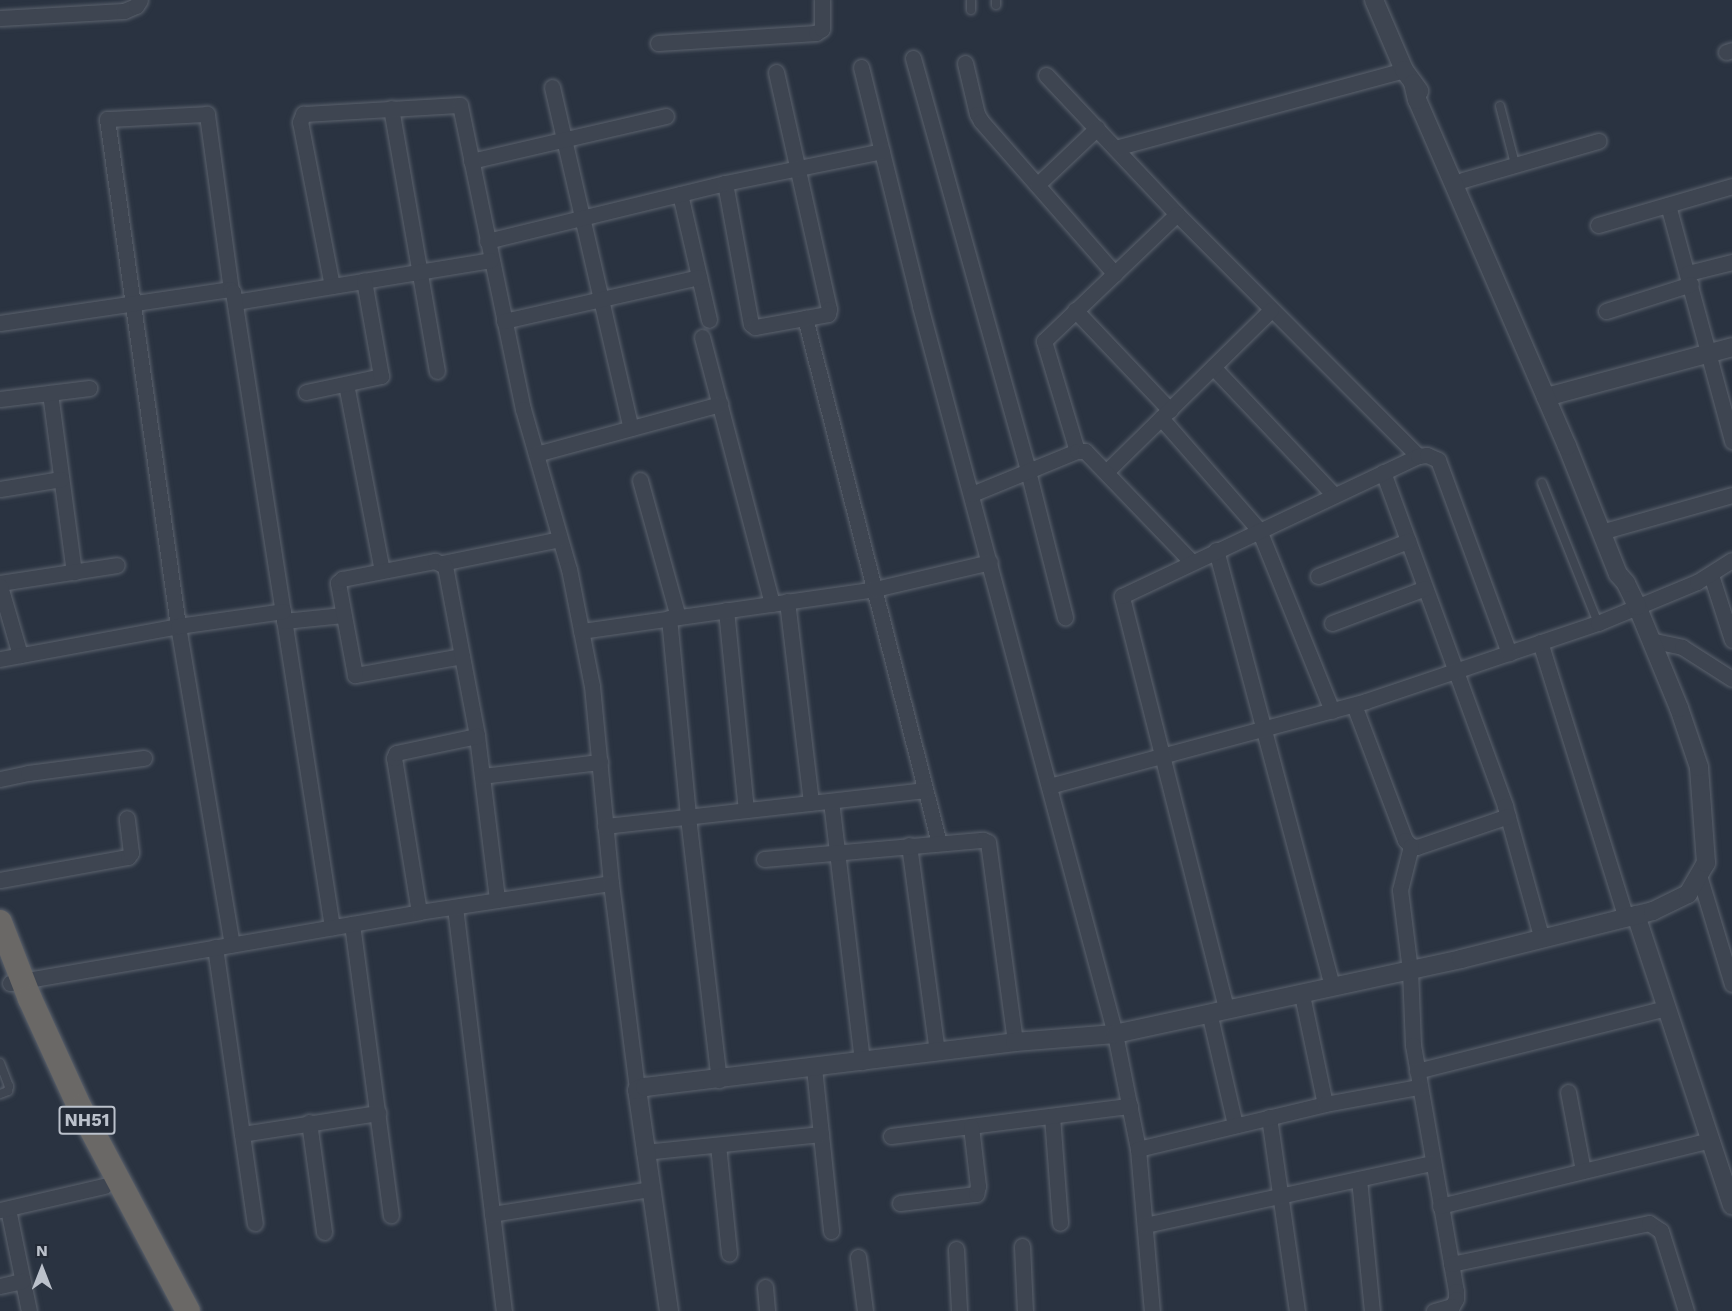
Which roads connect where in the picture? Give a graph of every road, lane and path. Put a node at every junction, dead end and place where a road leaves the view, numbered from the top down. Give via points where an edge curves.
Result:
1 (140, 0) edge
2 (822, 0) edge
3 (971, 0) edge
4 (1374, 0) edge
5 (971, 10) dead end
6 (0, 18) edge
7 (658, 43) dead end
8 (913, 58) dead end
9 (965, 63) dead end
10 (861, 67) dead end
11 (776, 72) dead end
12 (1046, 75) dead end
13 (1408, 76) junction
14 (552, 87) dead end
15 (1500, 106) dead end
16 (391, 108) junction
17 (666, 116) dead end
18 (1097, 129) junction
19 (564, 140) junction
20 (1598, 141) dead end
21 (1115, 148) junction
22 (882, 151) junction
23 (471, 160) junction
24 (1515, 164) junction
25 (797, 169) junction
26 (1463, 180) junction
27 (725, 183) junction
28 (1037, 185) junction
29 (1732, 186) edge
30 (680, 194) junction
31 (1668, 205) junction
32 (1177, 214) junction
33 (582, 217) junction
34 (1598, 225) dead end
35 (487, 241) junction
36 (491, 260) junction
37 (1732, 261) edge
38 (420, 272) junction
39 (1115, 274) junction
40 (699, 278) junction
41 (1690, 279) junction
42 (364, 281) junction
43 (332, 286) junction
44 (233, 296) junction
45 (601, 300) junction
46 (134, 303) junction
47 (1075, 310) junction
48 (1271, 310) junction
49 (1606, 310) dead end
50 (806, 318) junction
51 (709, 320) dead end
52 (504, 321) junction
53 (0, 323) edge
54 (702, 337) dead end
55 (1732, 347) edge
56 (1708, 354) junction
57 (1213, 367) junction
58 (437, 371) dead end
59 (346, 384) junction
60 (89, 387) dead end
61 (306, 392) dead end
62 (50, 393) junction
63 (1550, 396) junction
64 (0, 399) edge
65 (720, 404) junction
66 (1165, 414) junction
67 (631, 428) junction
68 (1732, 441) edge
69 (1077, 451) junction
70 (536, 454) junction
71 (1418, 456) junction
72 (1028, 471) junction
73 (1107, 471) junction
74 (1383, 472) junction
75 (61, 479) junction
76 (640, 480) dead end
77 (1542, 483) dead end
78 (0, 489) edge
79 (972, 494) junction
80 (1334, 495) junction
81 (1732, 495) edge
82 (1259, 530) junction
83 (1606, 530) junction
84 (560, 538) junction
85 (1408, 541) junction
86 (1216, 550) junction
87 (1732, 560) edge
88 (990, 562) junction
89 (1191, 562) junction
90 (442, 563) junction
91 (117, 565) dead end
92 (382, 571) junction
93 (74, 572) junction
94 (1711, 574) junction
95 (1318, 576) dead end
96 (0, 585) edge
97 (1425, 588) junction
98 (875, 589) junction
99 (779, 602) junction
100 (1637, 606) junction
101 (726, 610) junction
102 (343, 615) junction
103 (284, 616) junction
104 (1065, 617) dead end
105 (673, 618) junction
106 (1332, 623) dead end
107 (1598, 623) junction
108 (178, 626) junction
109 (581, 631) junction
110 (1650, 640) junction
111 (1732, 640) edge
112 (1540, 642) junction
113 (1509, 653) junction
114 (20, 656) junction
115 (462, 656) junction
116 (0, 659) edge
117 (1455, 671) junction
118 (1732, 679) edge
119 (1354, 705) junction
120 (1332, 711) junction
121 (1264, 729) junction
122 (477, 736) junction
123 (1161, 756) junction
124 (144, 758) dead end
125 (600, 762) junction
126 (482, 776) junction
127 (0, 779) edge
128 (1049, 786) junction
129 (925, 790) junction
130 (831, 801) junction
131 (812, 803) junction
132 (746, 810) junction
133 (1508, 816) junction
134 (688, 817) junction
135 (127, 818) dead end
136 (606, 826) junction
137 (939, 843) junction
138 (909, 845) junction
139 (1412, 846) junction
140 (837, 851) junction
141 (764, 859) dead end
142 (1700, 875) junction
143 (0, 880) edge
144 (611, 883) junction
145 (497, 900) junction
146 (455, 907) junction
147 (419, 912) junction
148 (1631, 916) junction
149 (0, 922) edge
150 (352, 924) junction
151 (332, 927) junction
152 (1542, 939) junction
153 (232, 944) junction
154 (215, 947) junction
155 (0, 956) edge
156 (1410, 970) junction
157 (11, 983) edge
158 (1732, 984) edge
159 (1332, 987) junction
160 (1302, 995) junction
161 (1666, 1008) junction
162 (1218, 1010) junction
163 (1116, 1034) junction
164 (1015, 1042) junction
165 (937, 1052) junction
166 (862, 1062) junction
167 (0, 1063) edge
168 (814, 1068) junction
169 (1417, 1071) junction
170 (719, 1080) junction
171 (1419, 1087) junction
172 (637, 1090) junction
173 (1568, 1092) dead end
174 (0, 1094) edge
175 (1325, 1104) junction
176 (1130, 1106) junction
177 (378, 1113) junction
178 (1052, 1116) junction
179 (1269, 1117) junction
180 (309, 1122) junction
181 (1235, 1125) junction
182 (971, 1126) junction
183 (242, 1134) junction
184 (821, 1134) junction
185 (891, 1136) dead end
186 (1710, 1140) junction
187 (718, 1145) junction
188 (1138, 1149) junction
189 (644, 1152) junction
190 (1432, 1163) junction
191 (1583, 1171) junction
192 (1359, 1179) junction
193 (104, 1186) junction
194 (650, 1189) junction
195 (1280, 1195) junction
196 (900, 1203) dead end
197 (1440, 1206) junction
198 (1732, 1206) edge
199 (4, 1209) edge
200 (492, 1214) junction
201 (391, 1215) dead end
202 (255, 1223) dead end
203 (1060, 1223) dead end
204 (1145, 1225) junction
205 (831, 1231) dead end
206 (324, 1232) dead end
207 (1022, 1246) dead end
208 (956, 1249) dead end
209 (729, 1254) dead end
210 (858, 1257) dead end
211 (1451, 1264) junction
212 (22, 1281) junction
213 (0, 1286) edge
214 (765, 1287) dead end
215 (29, 1311) edge
216 (172, 1311) edge
217 (188, 1311) edge
218 (504, 1311) edge
219 (669, 1311) edge
220 (767, 1311) edge
221 (865, 1311) edge
222 (959, 1311) edge
223 (1025, 1311) edge
224 (1152, 1311) edge
225 (1297, 1311) edge
226 (1372, 1311) edge
227 (1434, 1311) edge
228 (1686, 1311) edge

1 - 6 street via 124,11
2 - 7 street via 822,29 816,33
3 - 5 lane
4 - 13 street
8 - 72 street
9 - 28 street via 977,114
10 - 22 street
11 - 25 street
12 - 18 street
13 - 21 street
13 - 26 street via 1430,105
13 - 63 street via 1471,228
14 - 19 street
15 - 24 lane
16 - 23 street via 460,105
16 - 38 street
16 - 43 street via 310,113 301,118
17 - 19 street
18 - 21 street
18 - 28 street
19 - 23 street
19 - 33 street
20 - 24 street
21 - 32 street
22 - 25 street
22 - 79 street
23 - 35 street
24 - 26 street
25 - 27 street
25 - 50 street via 829,309 828,314
26 - 63 street via 1529,330
27 - 30 street
27 - 50 street via 751,324 755,327
28 - 39 street
29 - 31 street
30 - 33 street
30 - 40 street
31 - 34 street
31 - 41 street
32 - 39 street
32 - 48 street
33 - 35 street
33 - 45 street
35 - 36 street
36 - 38 street
36 - 52 street
37 - 41 street
38 - 42 street
38 - 58 street
39 - 47 street
40 - 45 street
40 - 51 street
41 - 49 street
41 - 56 street
42 - 43 street
42 - 59 street via 381,376
43 - 44 street
44 - 46 street
44 - 46 street via 207,114 107,119
44 - 103 street
45 - 52 street
45 - 67 street
46 - 53 street
46 - 108 street
47 - 66 street
47 - 69 street via 1045,337 1044,347
48 - 57 street
48 - 71 street
50 - 98 street
52 - 70 street
54 - 65 street
55 - 56 street
56 - 63 street
56 - 68 street
57 - 66 street
57 - 80 street
59 - 61 street
59 - 92 street
60 - 62 street
62 - 64 street
62 - 75 street
63 - 83 street
65 - 67 street
65 - 99 street
66 - 73 street
66 - 82 street
67 - 70 street
69 - 72 street
69 - 73 street via 1085,451
70 - 84 street
71 - 74 street
71 - 113 street via 1438,460
72 - 79 street
72 - 104 street
73 - 89 street
74 - 80 street
74 - 85 street
75 - 78 street
75 - 93 street
76 - 105 street
77 - 107 lane
79 - 88 street
80 - 82 street
81 - 83 street
82 - 86 street
82 - 120 street
83 - 100 street via 1618,574
84 - 90 street
84 - 109 street
85 - 95 street
85 - 97 street
86 - 89 street
86 - 121 street
87 - 94 street
88 - 98 street
88 - 128 street
89 - 123 street via 1122,596
90 - 92 street
90 - 115 street
91 - 93 street
92 - 102 street via 338,583
93 - 96 street
94 - 100 street
94 - 111 street
96 - 114 street
97 - 106 street
97 - 117 street
98 - 99 street
98 - 129 street
99 - 101 street
99 - 131 street
100 - 107 street
100 - 110 street
101 - 105 street
101 - 132 street
102 - 103 street
102 - 115 street via 355,675
103 - 108 street
103 - 151 street
105 - 109 street
105 - 134 street
107 - 112 street
108 - 114 street
108 - 153 street
109 - 125 street
110 - 118 street via 1682,647
110 - 142 street via 1700,767 1706,863
112 - 113 street
112 - 148 street
113 - 117 street
114 - 116 street
115 - 122 street
117 - 119 street
117 - 133 street
119 - 120 street
119 - 139 street via 1405,840
120 - 121 street
121 - 123 street
121 - 159 street
122 - 126 street
122 - 147 street via 396,753 394,758
123 - 128 street
123 - 162 street
124 - 127 street
125 - 126 street
125 - 136 street
126 - 145 street
128 - 163 street
129 - 130 street
129 - 137 street
130 - 131 street
130 - 140 street
131 - 132 street
132 - 134 street
133 - 139 street
133 - 152 street
134 - 136 street
134 - 170 street
135 - 143 street via 131,853 128,857
136 - 144 street
137 - 138 street
137 - 164 street via 983,840 991,846
138 - 140 street
138 - 165 street
139 - 156 street via 1400,890
140 - 141 street
140 - 166 street
142 - 148 street via 1688,894 1653,911
142 - 158 street
144 - 145 street
144 - 172 street
145 - 146 street
146 - 147 street
146 - 200 street
147 - 150 street
148 - 152 street
148 - 161 street
149 - 157 highway, NH51
150 - 151 street
150 - 177 street
151 - 153 street
152 - 156 street
153 - 154 street
154 - 157 street
154 - 183 street
155 - 157 highway, NH51
156 - 159 street
156 - 169 street
157 - 193 highway, NH51 via 60,1100
157 - 217 highway, NH51
159 - 160 street
160 - 162 street
160 - 175 street
161 - 169 street
161 - 186 street
162 - 163 street
162 - 181 street
163 - 164 street
163 - 176 street
164 - 165 street
165 - 166 street
166 - 168 street
167 - 174 lane via 9,1088
168 - 170 street
168 - 184 street
169 - 171 street
170 - 172 street
171 - 175 street
171 - 190 street
172 - 189 street
173 - 191 street
175 - 179 street
176 - 178 street
176 - 188 street
177 - 180 street
177 - 201 street
178 - 182 street
178 - 203 street
179 - 181 street
179 - 195 street
180 - 183 street
180 - 206 street
181 - 188 street
182 - 185 street
182 - 196 street via 976,1194
183 - 202 street
184 - 187 street
184 - 205 street
186 - 191 street
186 - 198 street
187 - 189 street
187 - 209 street
188 - 204 street
189 - 194 street
190 - 192 street
190 - 197 street
191 - 197 street
192 - 195 street
192 - 226 street
193 - 199 street
193 - 216 highway, NH51
194 - 200 street
194 - 219 street
195 - 204 street
195 - 225 street
197 - 211 street
199 - 212 street
200 - 218 street
204 - 224 street
207 - 223 street
208 - 222 street
210 - 221 street
211 - 227 street via 1456,1299 1452,1306
211 - 228 street via 1649,1223 1661,1231
212 - 213 street
212 - 215 street
214 - 220 street

